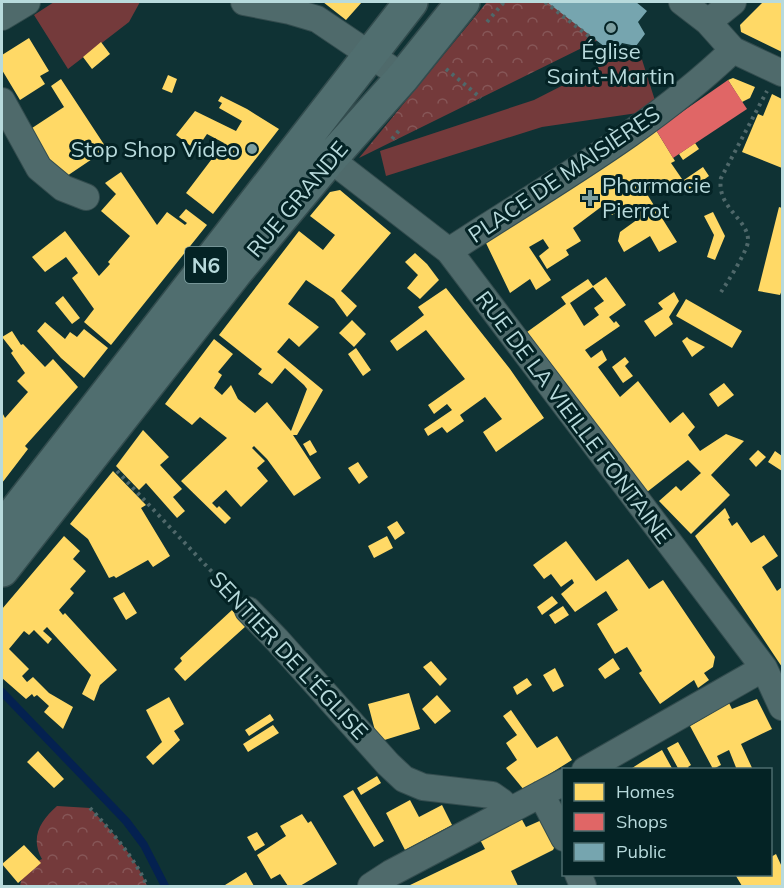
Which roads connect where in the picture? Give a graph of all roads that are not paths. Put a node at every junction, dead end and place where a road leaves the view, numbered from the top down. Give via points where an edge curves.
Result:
1 (27, 2) edge
2 (244, 2) edge
3 (410, 2) edge
4 (463, 2) edge
5 (682, 2) edge
6 (733, 2) edge
7 (2, 17) edge
8 (708, 22) junction
9 (441, 28) junction
10 (733, 50) junction
11 (370, 53) junction
12 (780, 72) edge
13 (403, 77) junction
14 (2, 101) edge
15 (330, 159) junction
16 (86, 197) dead end
17 (449, 251) junction
18 (2, 529) edge
19 (2, 570) edge
20 (248, 610) road end
21 (765, 668) junction
22 (783, 707) edge
23 (589, 768) edge
24 (562, 783) edge
25 (541, 795) junction
26 (506, 812) junction
27 (562, 834) edge
28 (370, 886) edge

1 - 7 street
2 - 11 street via 316,19
3 - 9 street
3 - 11 main road, RUE GRANDE / N6
4 - 9 main road, RUE GRANDE / N6
5 - 8 street
6 - 8 street
8 - 10 street
9 - 13 main road, RUE GRANDE / N6
10 - 12 street
10 - 17 street, PLACE DE MAISIÈRES via 691,88 617,142
11 - 13 street
11 - 18 main road, RUE GRANDE / N6
13 - 15 main road, RUE GRANDE / N6
14 - 16 street via 39,168 63,188
15 - 17 street, RUE DE LA VIEILLE FONTAINE
15 - 19 main road, RUE GRANDE / N6 via 235,273
17 - 21 street, RUE DE LA VIEILLE FONTAINE
20 - 26 street, SENTIER DE L’ÉGLISE via 404,778 423,787 492,795 502,802
21 - 22 street, RUE DE LA VIEILLE FONTAINE
21 - 23 street
24 - 25 street
25 - 26 street
25 - 27 street
26 - 28 street

